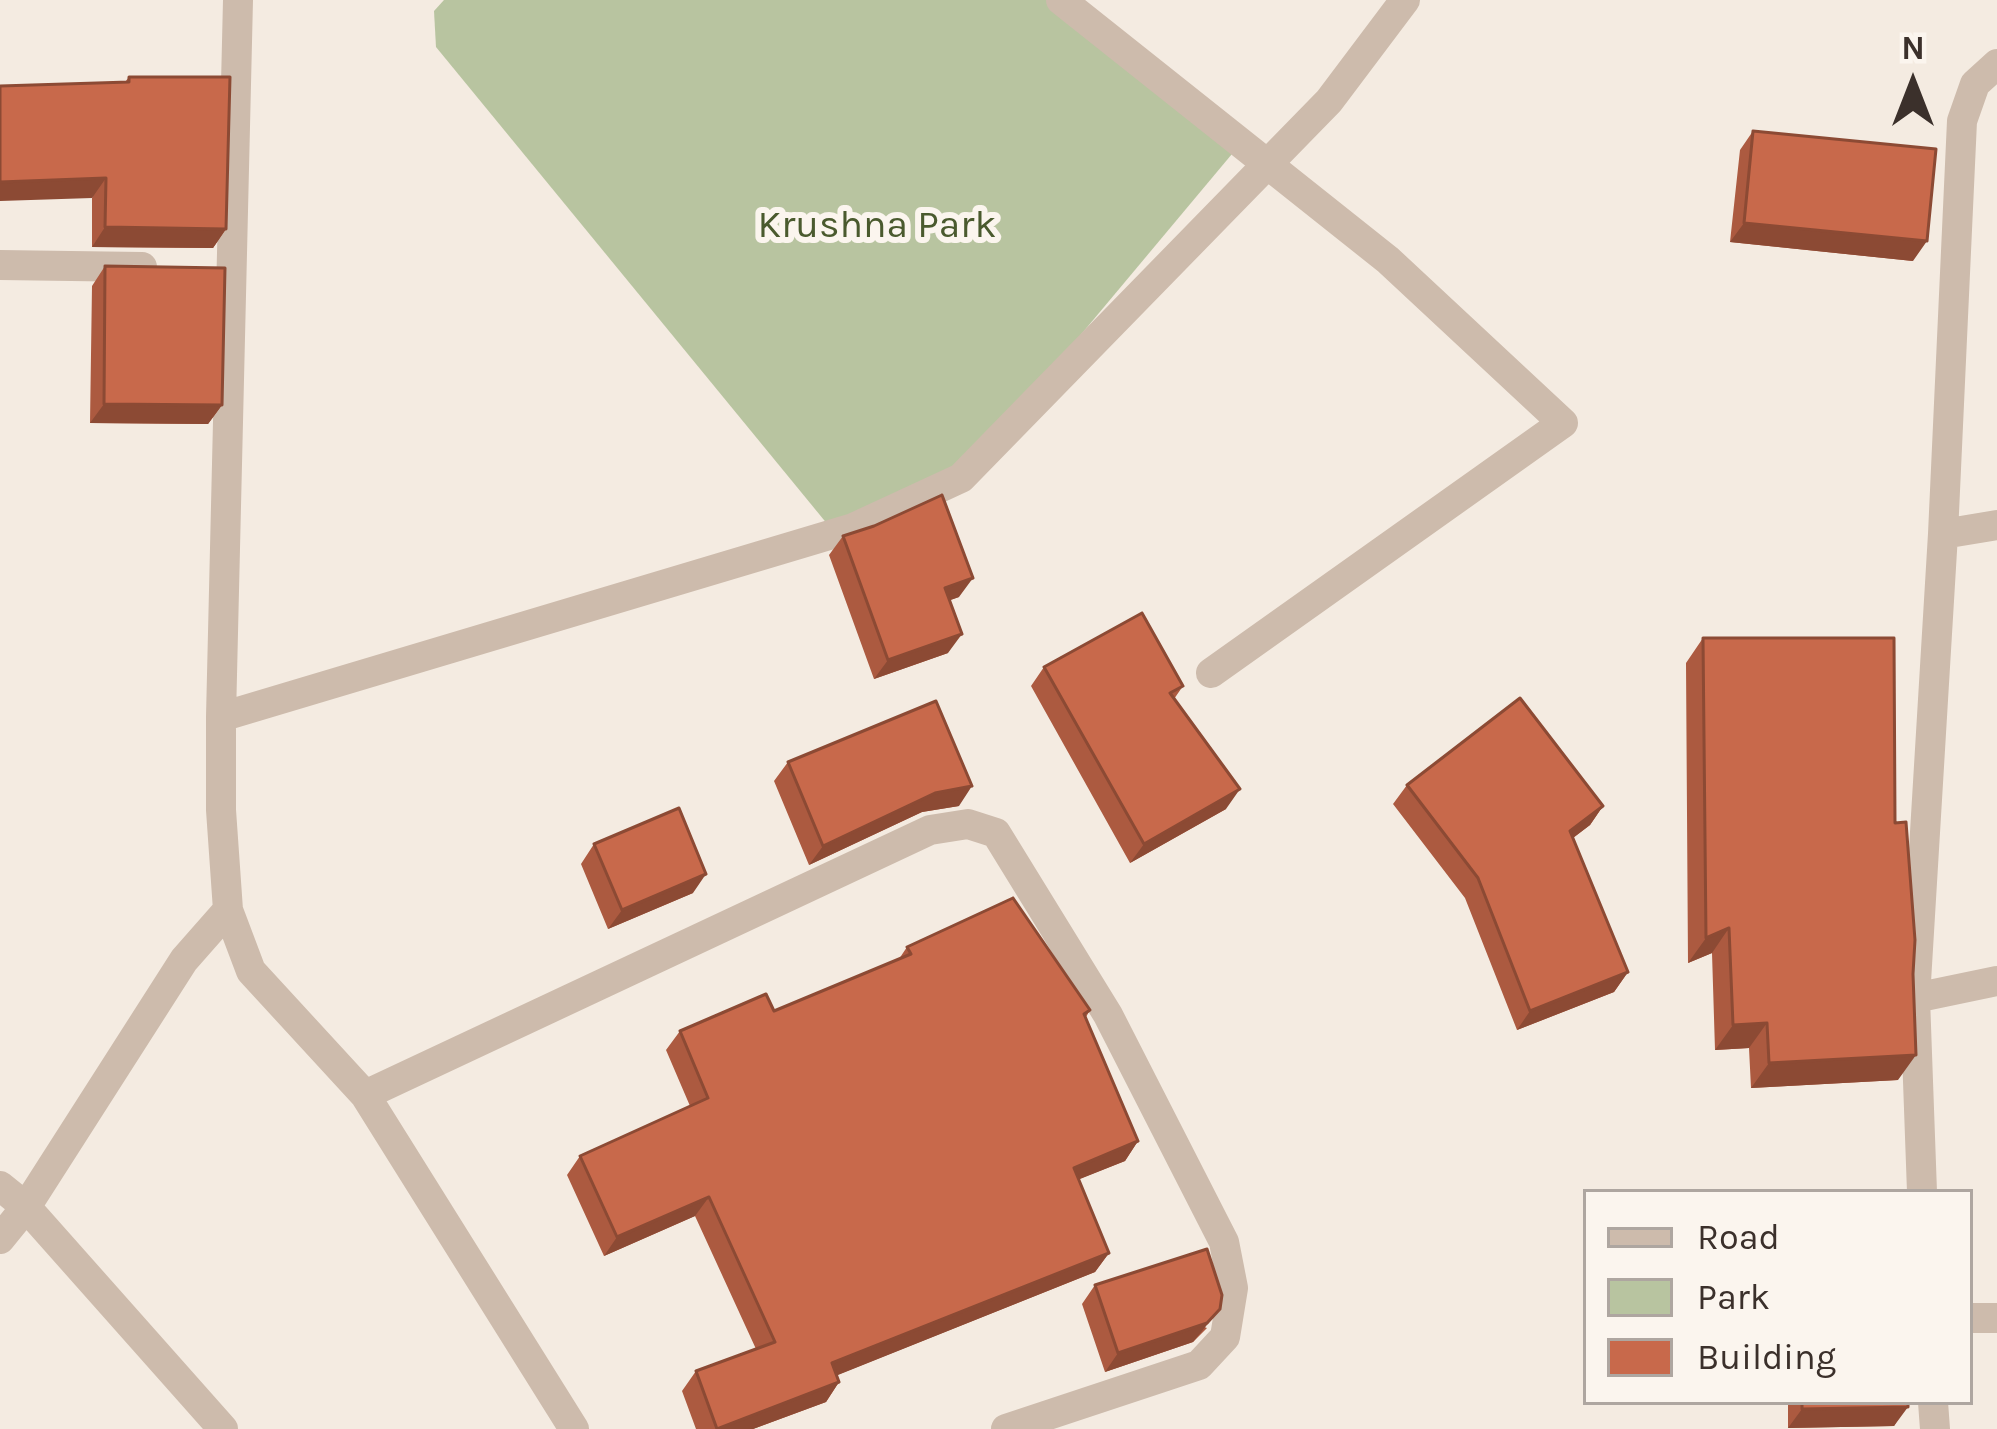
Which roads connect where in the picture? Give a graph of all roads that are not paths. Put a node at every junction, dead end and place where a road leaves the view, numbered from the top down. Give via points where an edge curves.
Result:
1 (238, 0) edge
2 (1061, 0) edge
3 (1405, 0) edge
4 (1997, 64) edge
5 (1268, 163) junction
6 (0, 265) edge
7 (162, 267) edge
8 (1997, 525) edge
9 (1942, 534) junction
10 (1211, 673) dead end
11 (221, 717) junction
12 (228, 910) junction
13 (1997, 981) edge
14 (1915, 998) junction
15 (365, 1095) junction
16 (0, 1186) edge
17 (1922, 1189) edge
18 (26, 1207) junction
19 (0, 1240) edge
20 (223, 1429) edge
21 (574, 1429) edge
22 (1006, 1429) edge

1 - 11 street via 220,268
2 - 5 street
3 - 5 street via 1329,100
4 - 9 street via 1976,84 1962,122
5 - 10 street via 1388,260 1563,423
5 - 11 street via 961,478 853,528
6 - 7 street
8 - 9 street
9 - 14 street
11 - 12 street
12 - 15 street via 251,971
12 - 18 street via 184,960
13 - 14 street
14 - 17 street
15 - 21 street
15 - 22 street via 930,830 968,824 996,833 1108,1015 1224,1242 1233,1288 1225,1337 1199,1365
16 - 18 street
18 - 19 street
18 - 20 street

